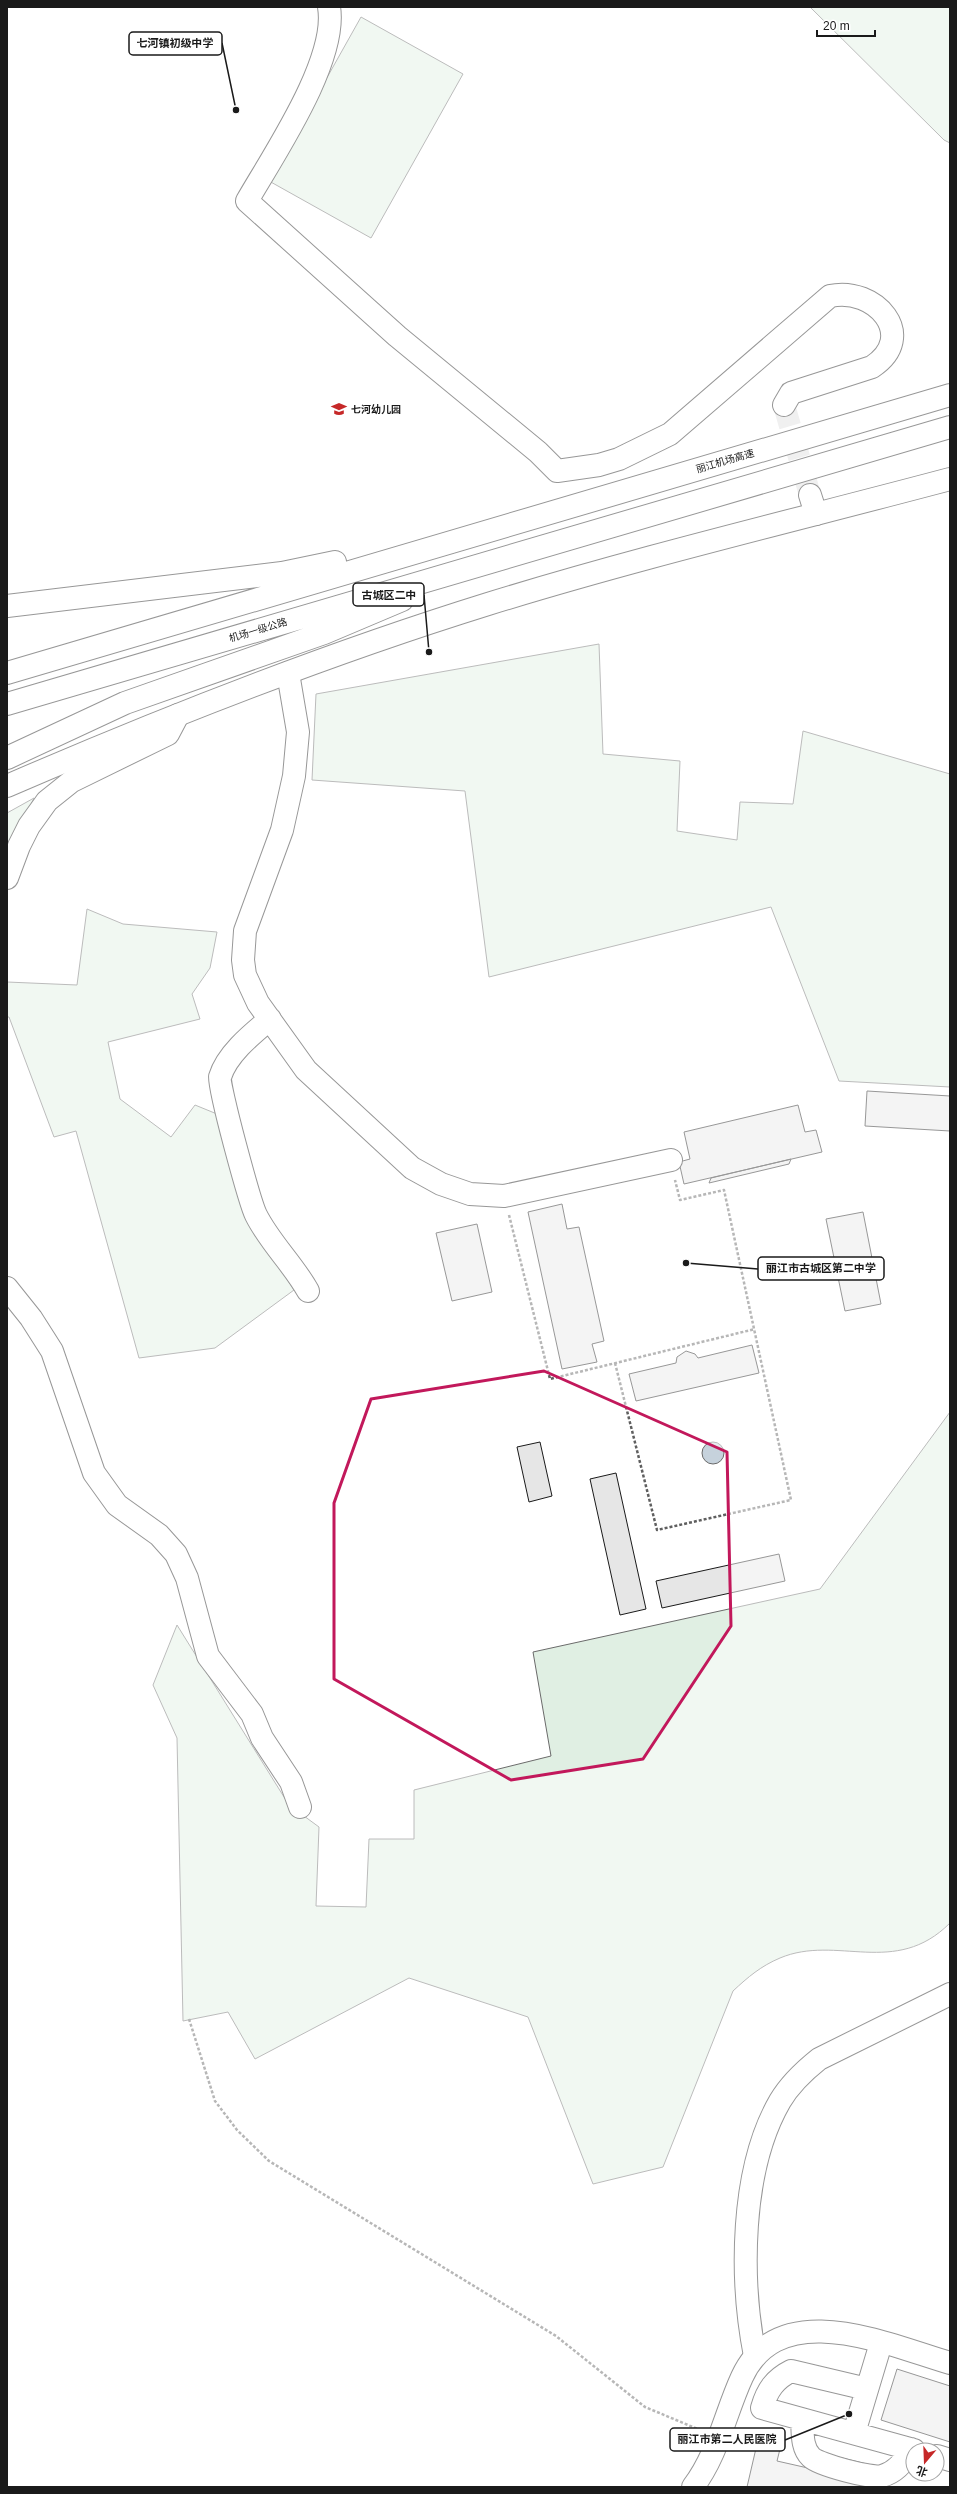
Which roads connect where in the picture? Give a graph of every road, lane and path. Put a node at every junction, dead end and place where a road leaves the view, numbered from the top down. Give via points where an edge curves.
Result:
1 (329, 7) edge
2 (950, 395) edge
3 (784, 405) dead end
4 (950, 427) edge
5 (950, 479) edge
6 (500, 526) junction
7 (509, 555) junction
8 (7, 606) edge
9 (7, 672) edge
10 (288, 673) junction
11 (7, 704) edge
12 (178, 715) junction
13 (7, 758) edge
14 (7, 786) edge
15 (7, 878) edge
16 (270, 1020) junction
17 (671, 1160) joint
18 (504, 1196) junction
19 (7, 1288) edge
20 (308, 1291) dead end
21 (755, 1329) junction
22 (615, 1363) junction
23 (300, 1807) dead end
24 (950, 1994) edge
25 (190, 2019) dead end
26 (881, 2343) junction
27 (755, 2356) junction
28 (950, 2363) edge
29 (867, 2389) junction
30 (802, 2419) junction
31 (854, 2433) junction
32 (719, 2438) junction
33 (905, 2448) edge
34 (905, 2459) edge
35 (693, 2487) edge

1 - 3 main road via 330,29 327,47 312,85 247,201 397,336 538,452 557,471 619,459 670,434 830,296 856,296 880,308 886,316 892,334 888,351 879,363 791,394
2 - 6 main road, 丽江机场高速
4 - 7 main road
5 - 10 main road via 814,505 489,604
6 - 8 main road via 282,573
6 - 9 main road
7 - 11 main road, 机场一级公路
7 - 13 main road via 324,633 125,703
10 - 12 main road
10 - 16 main road via 298,732 294,776 282,830 245,931 243,946 245,975 258,1003
12 - 14 main road
12 - 15 main road via 168,734 72,781 47,801 19,846
16 - 18 main road via 306,1070 399,1157 426,1176 455,1190 470,1194
16 - 20 main road via 229,1060 220,1077 220,1084 255,1214 270,1240
17 - 18 main road
17 - 21 path via 680,1200 724,1190
18 - 22 path via 550,1379
19 - 23 main road via 31,1318 52,1351 100,1484 117,1505 159,1534 176,1554 187,1578 208,1656 252,1714 262,1738 291,1782
21 - 22 path
21 - 22 path via 791,1500 657,1530
24 - 27 main road via 819,2059 790,2087 775,2110 757,2163 747,2228 745,2282
25 - 32 path via 215,2101 237,2130 269,2161 556,2336 645,2406
26 - 27 main road via 844,2332 818,2330 777,2340
26 - 28 main road
26 - 29 main road
27 - 32 main road via 742,2377
29 - 30 main road via 791,2371 771,2386 762,2408
29 - 31 main road
30 - 31 main road
30 - 34 main road via 806,2449 811,2457 825,2466 880,2477 896,2469
31 - 33 main road
32 - 35 main road via 707,2466

